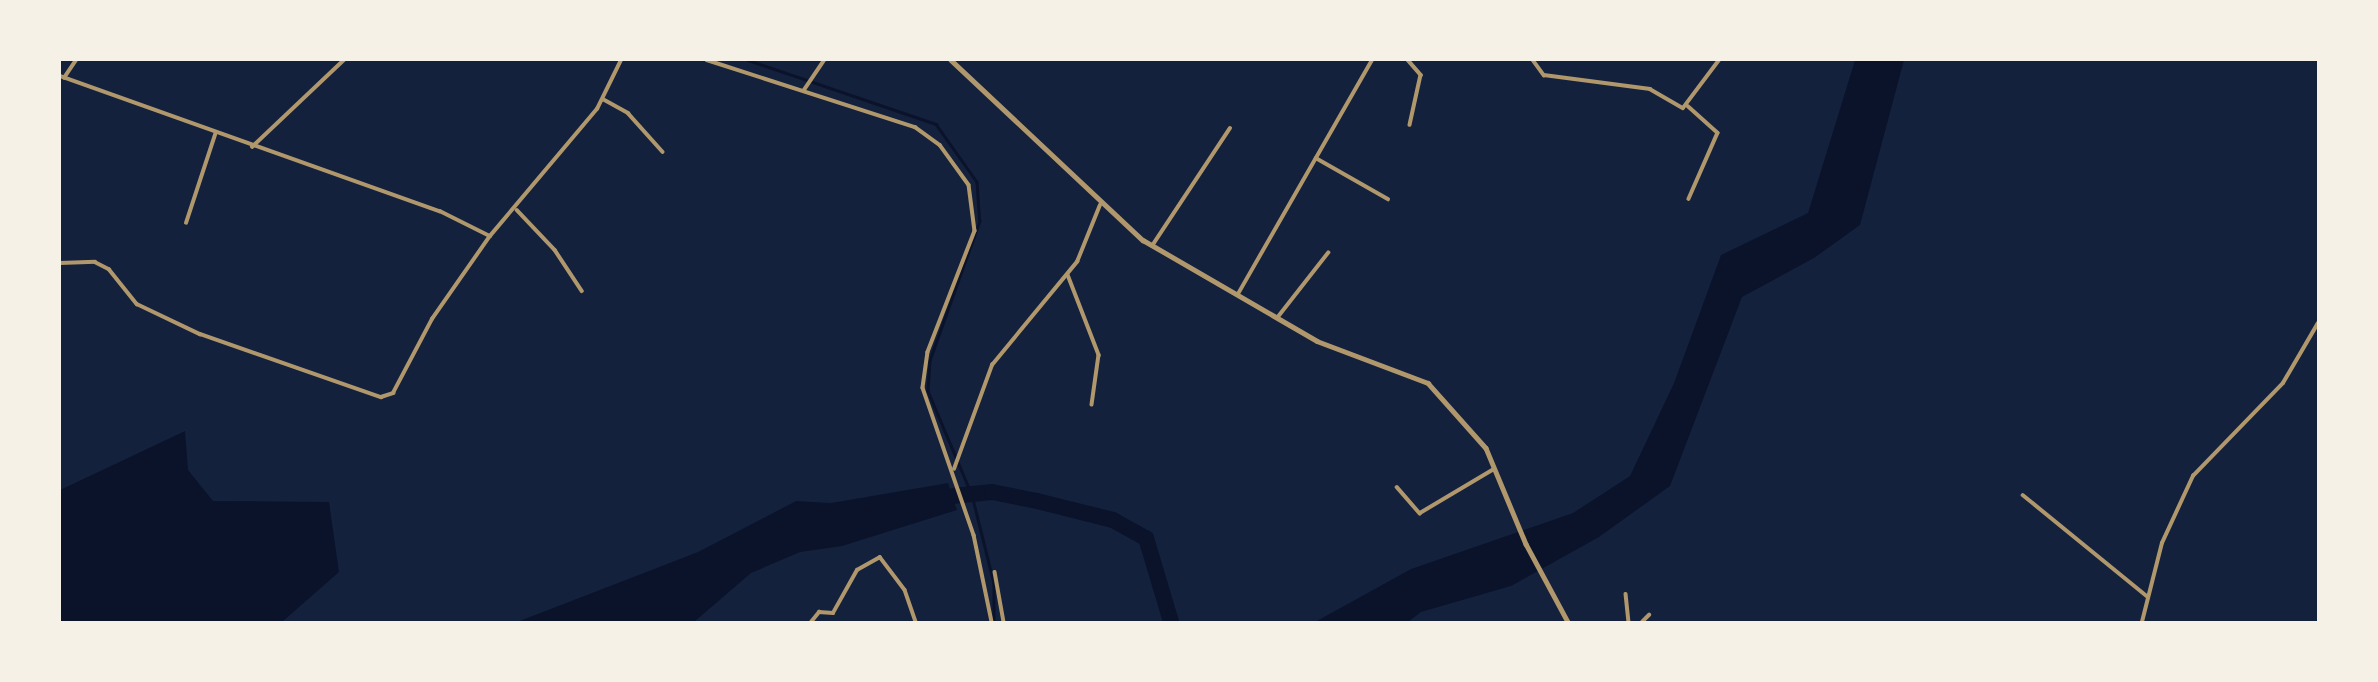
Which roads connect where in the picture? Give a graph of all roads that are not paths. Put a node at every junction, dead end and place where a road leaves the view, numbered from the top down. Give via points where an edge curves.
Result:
1 (76, 60) edge
2 (344, 60) edge
3 (621, 60) edge
4 (707, 60) edge
5 (824, 60) edge
6 (951, 60) edge
7 (1372, 60) edge
8 (1408, 60) edge
9 (1533, 60) edge
10 (1719, 60) edge
11 (62, 77) edge
12 (804, 91) junction
13 (603, 99) junction
14 (1688, 106) junction
15 (1410, 125) dead end
16 (1230, 128) dead end
17 (215, 135) junction
18 (252, 147) junction
19 (663, 152) dead end
20 (1316, 158) junction
21 (1388, 199) dead end
22 (1689, 200) dead end
23 (1100, 205) junction
24 (517, 210) junction
25 (186, 223) dead end
26 (491, 236) junction
27 (1152, 246) junction
28 (1328, 253) dead end
29 (60, 263) edge
30 (1068, 275) junction
31 (582, 290) dead end
32 (1238, 294) junction
33 (1277, 318) junction
34 (2319, 323) edge
35 (1092, 405) dead end
36 (1496, 468) junction
37 (954, 471) junction
38 (1397, 487) dead end
39 (2022, 495) dead end
40 (995, 572) dead end
41 (1000, 591) junction
42 (990, 593) junction
43 (1626, 594) dead end
44 (2148, 597) junction
45 (1649, 615) dead end
46 (811, 622) edge
47 (916, 622) edge
48 (992, 622) edge
49 (1004, 622) edge
50 (1568, 622) edge
51 (1629, 622) edge
52 (1642, 622) edge
53 (2142, 622) edge

1 - 11 street
2 - 18 street
3 - 13 street
4 - 12 street
5 - 12 street
6 - 23 street
7 - 20 street
8 - 15 street via 1421,75
9 - 14 street via 1544,75 1650,89
10 - 14 street
11 - 17 street
12 - 37 street via 922,131 969,185 975,231 928,352 923,388 934,434
13 - 19 street via 628,113
13 - 24 street
14 - 22 street via 1718,133
16 - 27 street
17 - 18 street
17 - 25 street
18 - 26 street via 440,211
20 - 21 street
20 - 32 street
23 - 27 street
23 - 30 street
24 - 26 street
24 - 31 street via 555,250
26 - 29 street via 432,319 393,393 381,397 200,334 137,304 109,269 94,262
27 - 32 street
28 - 33 street
30 - 35 street via 1099,355
30 - 37 street via 998,356 958,447
32 - 33 street
33 - 36 street via 1317,341 1428,383 1469,425
34 - 44 street via 2283,383 2193,476 2164,538
36 - 38 street via 1420,513
36 - 50 street via 1525,544
37 - 42 street
39 - 44 street
40 - 41 street
41 - 42 street
41 - 49 street
42 - 48 street
43 - 51 street
44 - 53 street
45 - 52 street
46 - 47 street via 818,612 833,613 856,570 880,557 905,590

